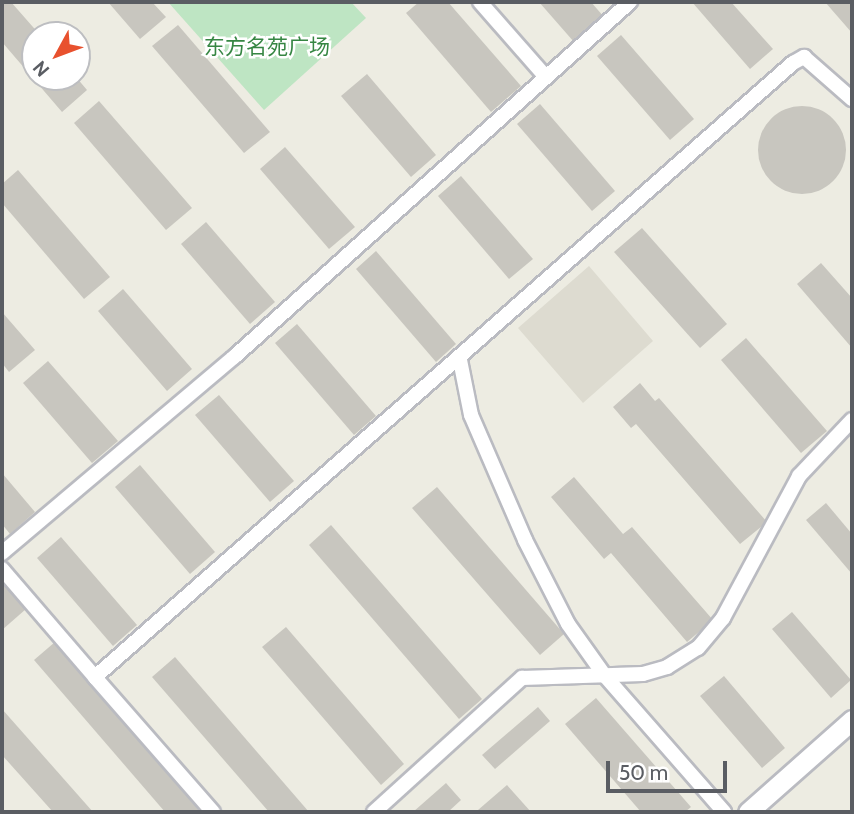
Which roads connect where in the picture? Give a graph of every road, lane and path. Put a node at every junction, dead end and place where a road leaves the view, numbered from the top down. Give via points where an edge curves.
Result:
1 (480, 2) edge
2 (630, 2) edge
3 (546, 77) junction
4 (852, 99) edge
5 (460, 360) junction
6 (852, 420) edge
7 (2, 553) edge
8 (2, 569) edge
9 (605, 676) junction
10 (94, 677) junction
11 (852, 720) edge
12 (213, 812) edge
13 (374, 812) edge
14 (724, 812) edge
15 (748, 812) edge

1 - 3 street
2 - 3 street
3 - 7 street via 234,357
4 - 5 street via 804,57 793,63
5 - 9 street via 471,415 525,540 568,624
5 - 10 street
6 - 9 street via 800,476 723,618 698,649 667,667
8 - 10 street
9 - 13 street via 522,678
9 - 14 street
10 - 12 street
11 - 15 street

